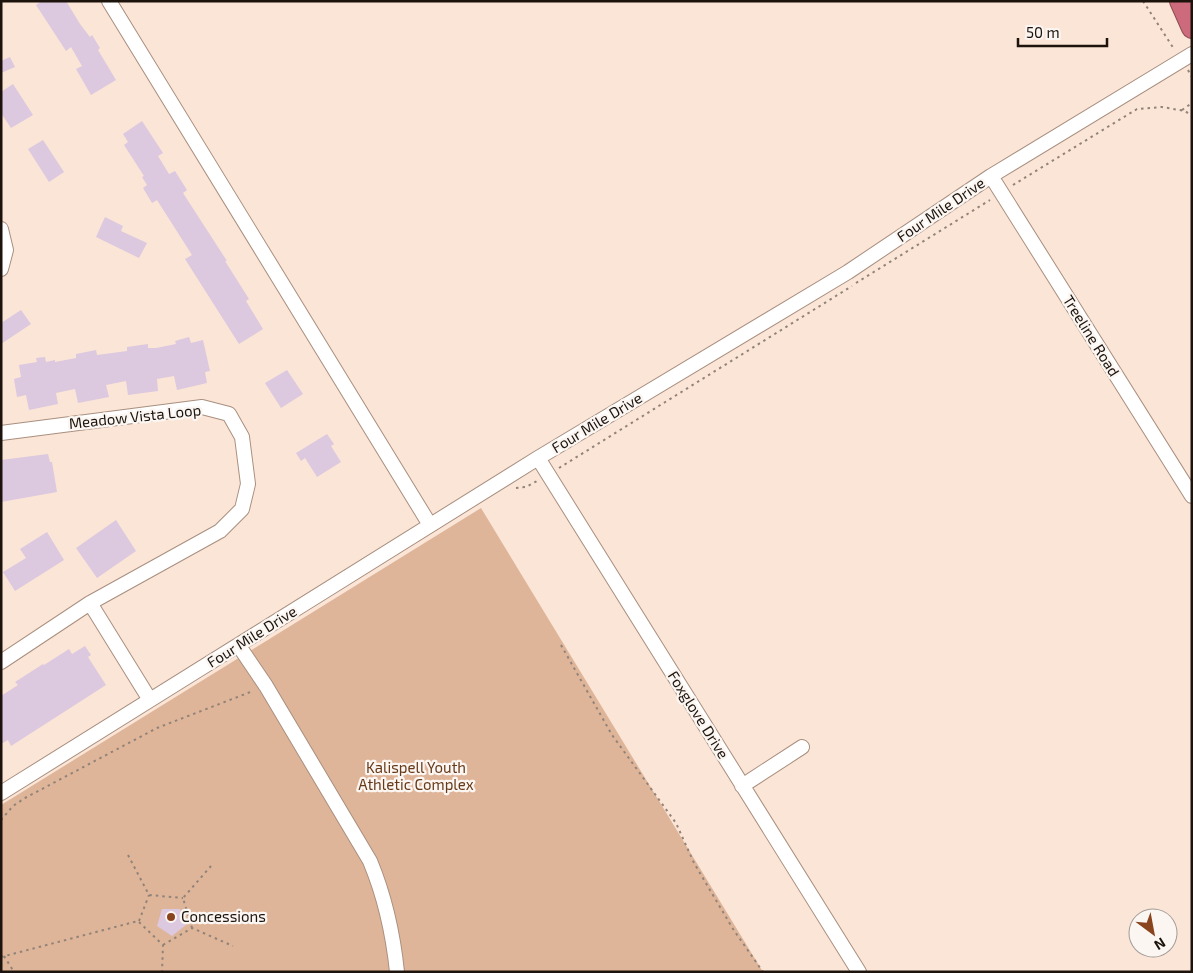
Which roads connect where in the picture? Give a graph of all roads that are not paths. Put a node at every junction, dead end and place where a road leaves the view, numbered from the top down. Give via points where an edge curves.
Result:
1 (109, 1) edge
2 (1180, 1) edge
3 (1192, 28) edge
4 (1192, 54) edge
5 (991, 176) junction
6 (1, 229) edge
7 (1, 269) edge
8 (1, 432) edge
9 (538, 458) junction
10 (1192, 496) edge
11 (430, 525) junction
12 (90, 603) junction
13 (239, 646) junction
14 (1, 662) edge
15 (150, 700) junction
16 (802, 747) dead end
17 (742, 786) junction
18 (1, 792) edge
19 (397, 972) edge
20 (859, 972) edge

1 - 11 street
2 - 3 highway
4 - 5 street, Four Mile Drive
5 - 9 street, Four Mile Drive via 848,272
5 - 10 street, Treeline Road
6 - 7 street via 6,250
8 - 12 street, Meadow Vista Loop via 202,407 229,414 242,438 248,484 242,509 220,531
9 - 11 street, Four Mile Drive
9 - 17 street, Foxglove Drive
11 - 13 street, Four Mile Drive
12 - 14 street, Meadow Vista Loop
12 - 15 street
13 - 15 street, Four Mile Drive
13 - 19 street via 370,861 388,915
15 - 18 street, Four Mile Drive
16 - 17 street
17 - 20 street, Foxglove Drive

